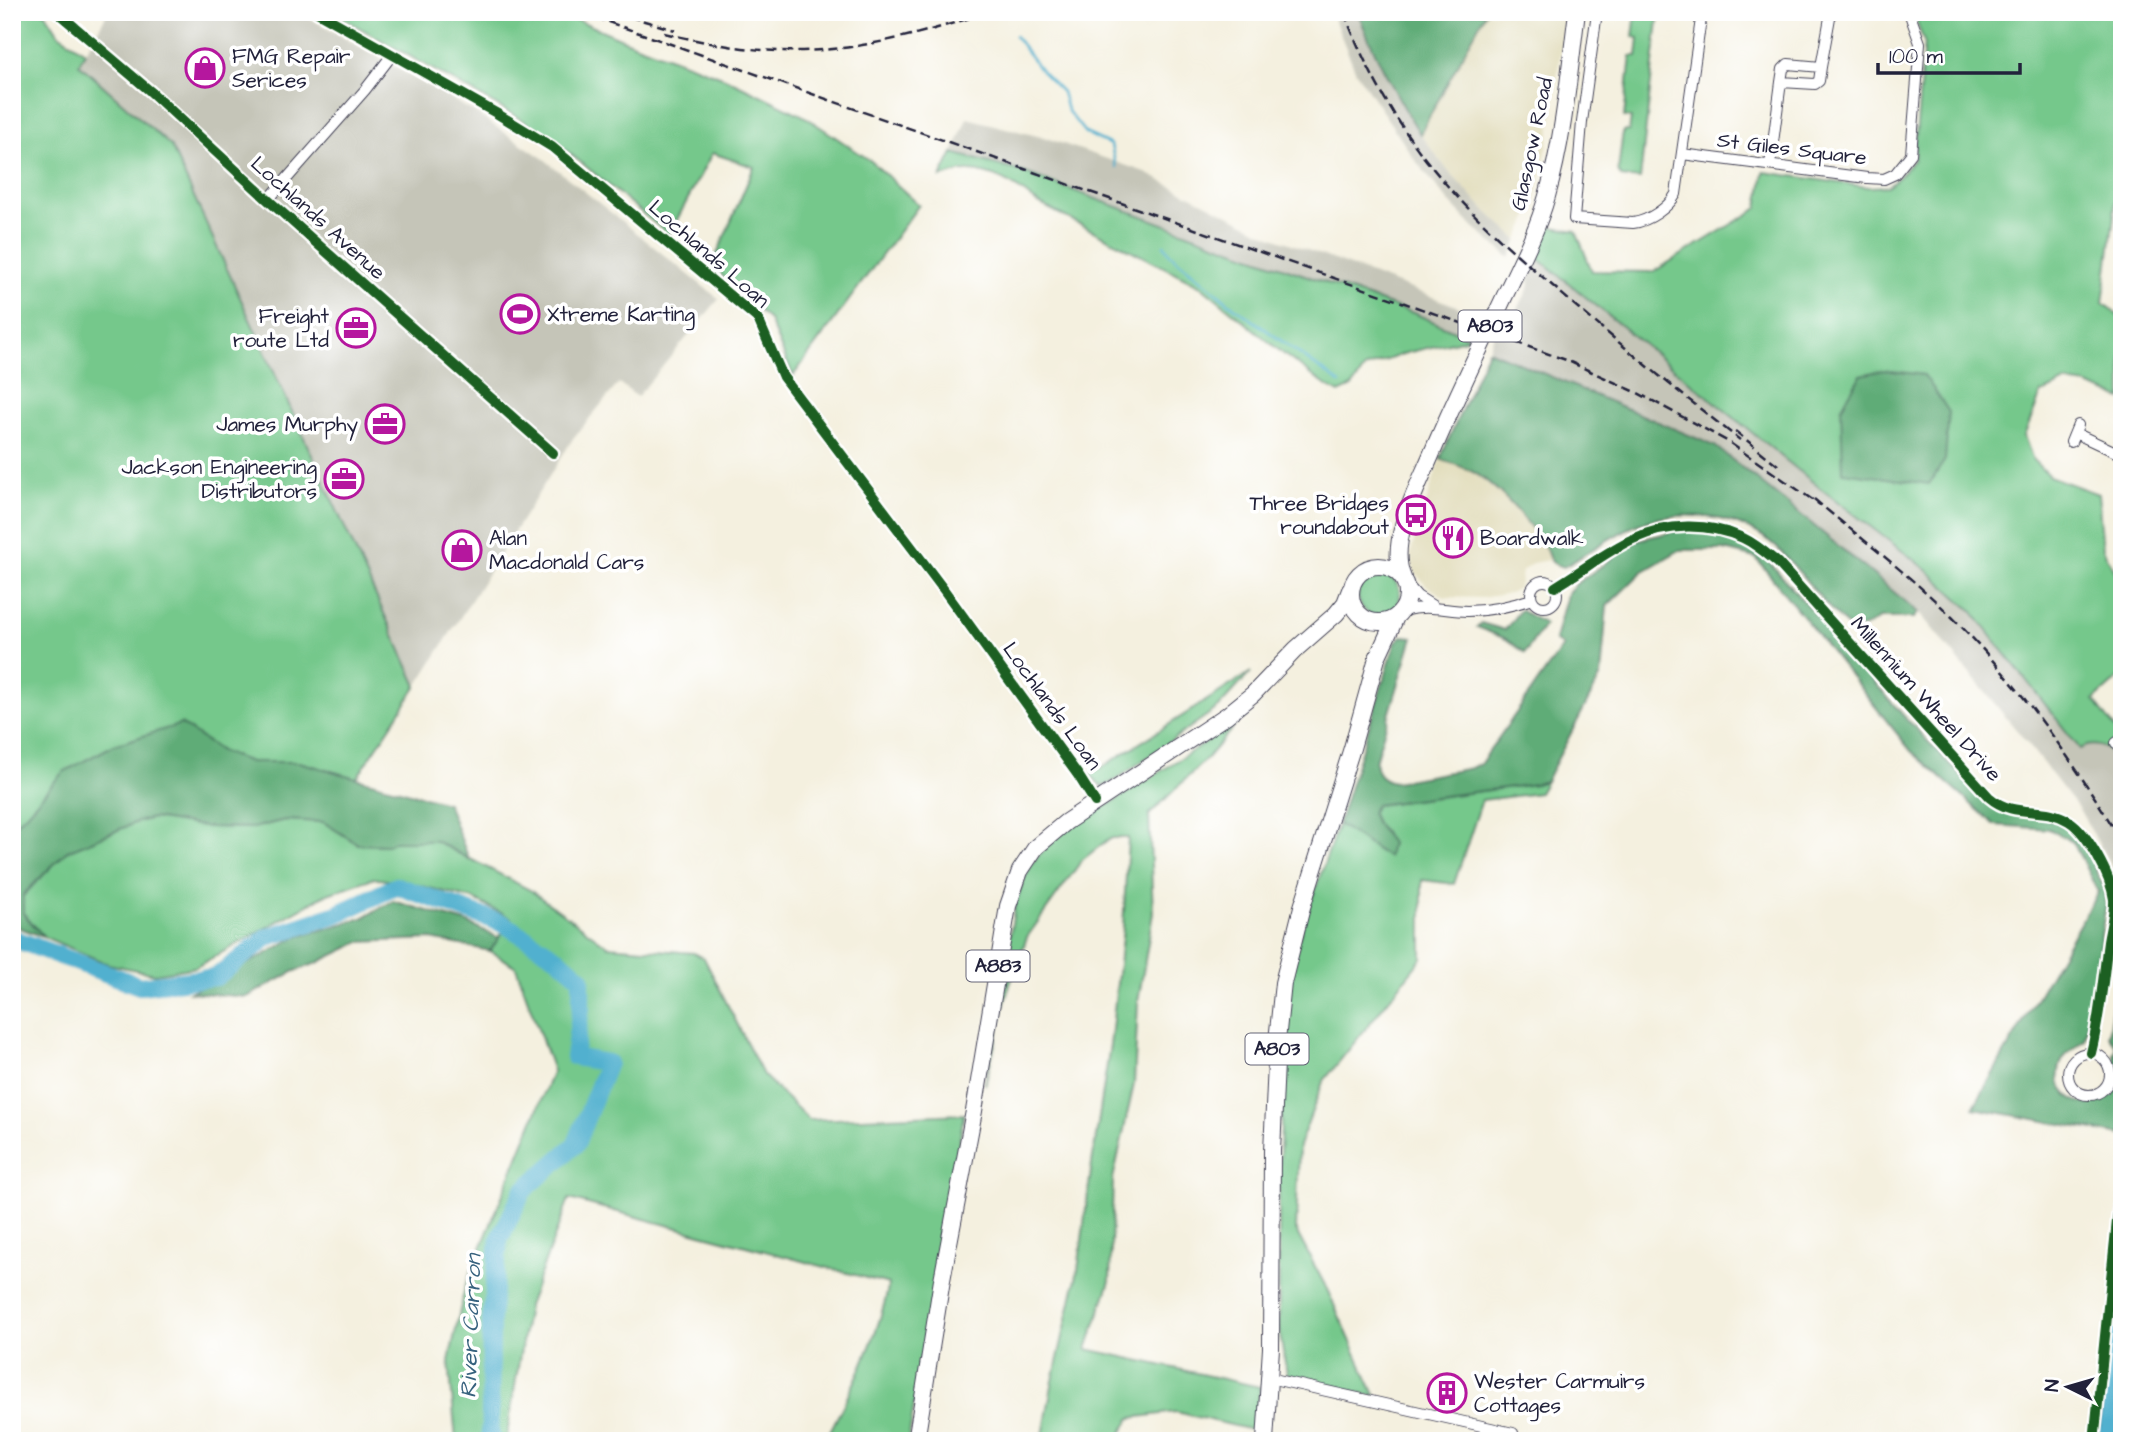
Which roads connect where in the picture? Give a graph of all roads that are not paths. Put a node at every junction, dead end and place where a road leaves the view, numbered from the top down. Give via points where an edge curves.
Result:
1 (57, 12) edge
2 (317, 12) edge
3 (1597, 12) edge
4 (1702, 12) edge
5 (1831, 12) edge
6 (1909, 12) edge
7 (1576, 19) edge
8 (1594, 30) junction
9 (392, 55) junction
10 (1821, 67) junction
11 (1781, 82) junction
12 (1682, 154) junction
13 (1770, 165) junction
14 (268, 200) junction
15 (2075, 433) dead end
16 (553, 453) dead end
17 (2122, 455) edge
18 (1401, 537) junction
19 (1376, 566) junction
20 (1404, 580) junction
21 (1555, 587) junction
22 (1350, 590) junction
23 (1532, 599) junction
24 (1433, 606) junction
25 (1399, 614) junction
26 (1364, 618) junction
27 (1316, 631) junction
28 (1373, 669) junction
29 (1096, 802) junction
30 (2091, 1053) junction
31 (1269, 1378) junction
32 (1513, 1433) dead end
33 (916, 1441) edge
34 (1265, 1441) edge

1 - 14 street, Lochlands Avenue
2 - 9 street, Lochlands Loan
3 - 8 street, Glasgow Road
4 - 12 street
5 - 10 street
6 - 13 street, St Giles Square via 1920,43 1911,154 1905,164 1884,179
7 - 8 street, Glasgow Road
7 - 18 main road, Glasgow Road / A803 via 1560,138 1541,216 1456,398
8 - 12 street, Glasgow Road via 1574,219 1642,222 1670,204 1676,194
9 - 14 street
9 - 29 street, Lochlands Loan via 552,147 758,319 783,377 952,600
10 - 11 street via 1815,84
10 - 11 street via 1788,64
11 - 13 street
12 - 13 street, St Giles Square
14 - 16 street, Lochlands Avenue
15 - 17 street
18 - 19 main road, A803
18 - 20 main road, A803 via 1397,558
19 - 20 main road via 1391,568
19 - 22 main road via 1357,575
20 - 24 street
20 - 25 main road via 1407,597
21 - 23 street via 1541,582 1532,590
21 - 23 street via 1556,598 1548,606
21 - 30 street, Millennium Wheel Drive via 1631,539 1671,528 1727,532 1778,563 1989,797 2015,811 2066,819 2085,836 2114,900
22 - 26 main road via 1354,607
22 - 27 main road via 1340,609
23 - 24 street via 1482,610
24 - 25 street
25 - 26 main road via 1381,622
25 - 28 main road, A803
26 - 27 main road via 1338,621
26 - 28 main road, A803 via 1374,648
27 - 29 main road, A883 via 1227,715
28 - 31 main road, A803 via 1283,983 1272,1151
29 - 33 main road, A883 via 1036,847 1020,871 1008,906
30 - 30 street via 2103,1059 2109,1076 2104,1088 2087,1095 2071,1084 2068,1072 2073,1060
31 - 32 street
31 - 34 main road, A803

